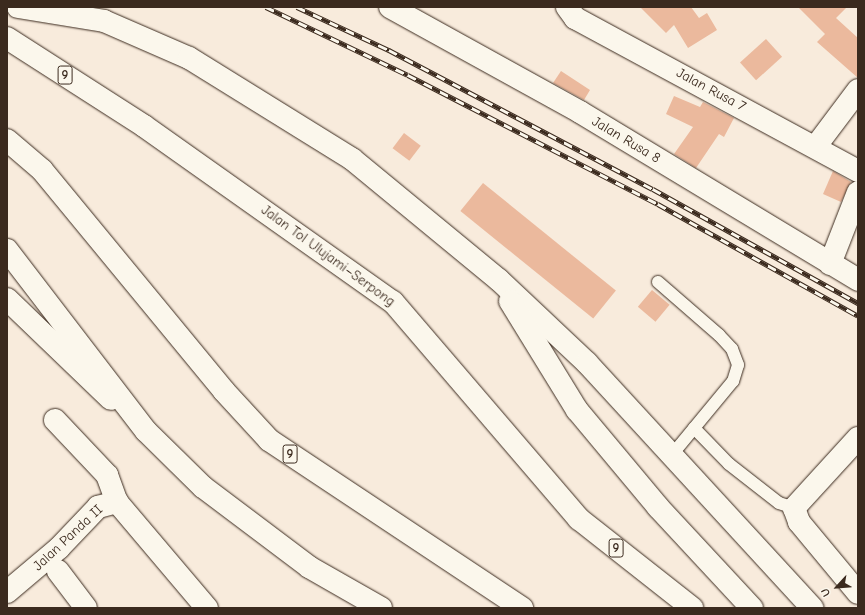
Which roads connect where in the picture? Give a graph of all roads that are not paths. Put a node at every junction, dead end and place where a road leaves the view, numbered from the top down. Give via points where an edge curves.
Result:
1 (18, 7) edge
2 (390, 7) edge
3 (567, 7) edge
4 (7, 38) edge
5 (858, 90) edge
6 (7, 140) edge
7 (816, 146) junction
8 (858, 171) edge
9 (858, 192) edge
10 (7, 250) edge
11 (830, 264) junction
12 (499, 280) junction
13 (858, 280) edge
14 (658, 282) dead end
15 (7, 299) edge
16 (55, 420) dead end
17 (694, 428) junction
18 (146, 431) junction
19 (858, 438) edge
20 (671, 456) junction
21 (117, 502) junction
22 (794, 508) junction
23 (58, 571) dead end
24 (7, 592) edge
25 (858, 593) edge
26 (86, 608) edge
27 (207, 608) edge
28 (381, 608) edge
29 (522, 608) edge
30 (692, 608) edge
31 (752, 608) edge
32 (812, 608) edge

1 - 12 main road via 104,21 189,58 352,159
2 - 11 main road, Jalan Rusa 8 via 580,112
3 - 7 main road, Jalan Rusa 7 via 575,18
4 - 30 main road, Jalan Tol Ulujami–Serpong / 9 via 144,126 393,302 579,518
5 - 7 main road
6 - 29 main road, 9 via 42,170 224,391 269,440
7 - 8 main road, Jalan Rusa 7
9 - 11 main road
10 - 18 main road
11 - 13 main road, Jalan Rusa 8
12 - 20 main road via 587,363
12 - 31 main road via 577,410 648,495
14 - 17 lane via 719,335 732,349 738,365 733,381
15 - 18 main road
16 - 21 main road via 107,475
17 - 20 lane
17 - 22 lane via 729,464 779,503
18 - 28 main road via 209,492 309,567
19 - 22 main road
20 - 32 main road
21 - 24 main road, Jalan Panda II via 98,507 59,548
21 - 27 main road, Jalan Panda II
22 - 25 main road via 799,522
23 - 26 main road

